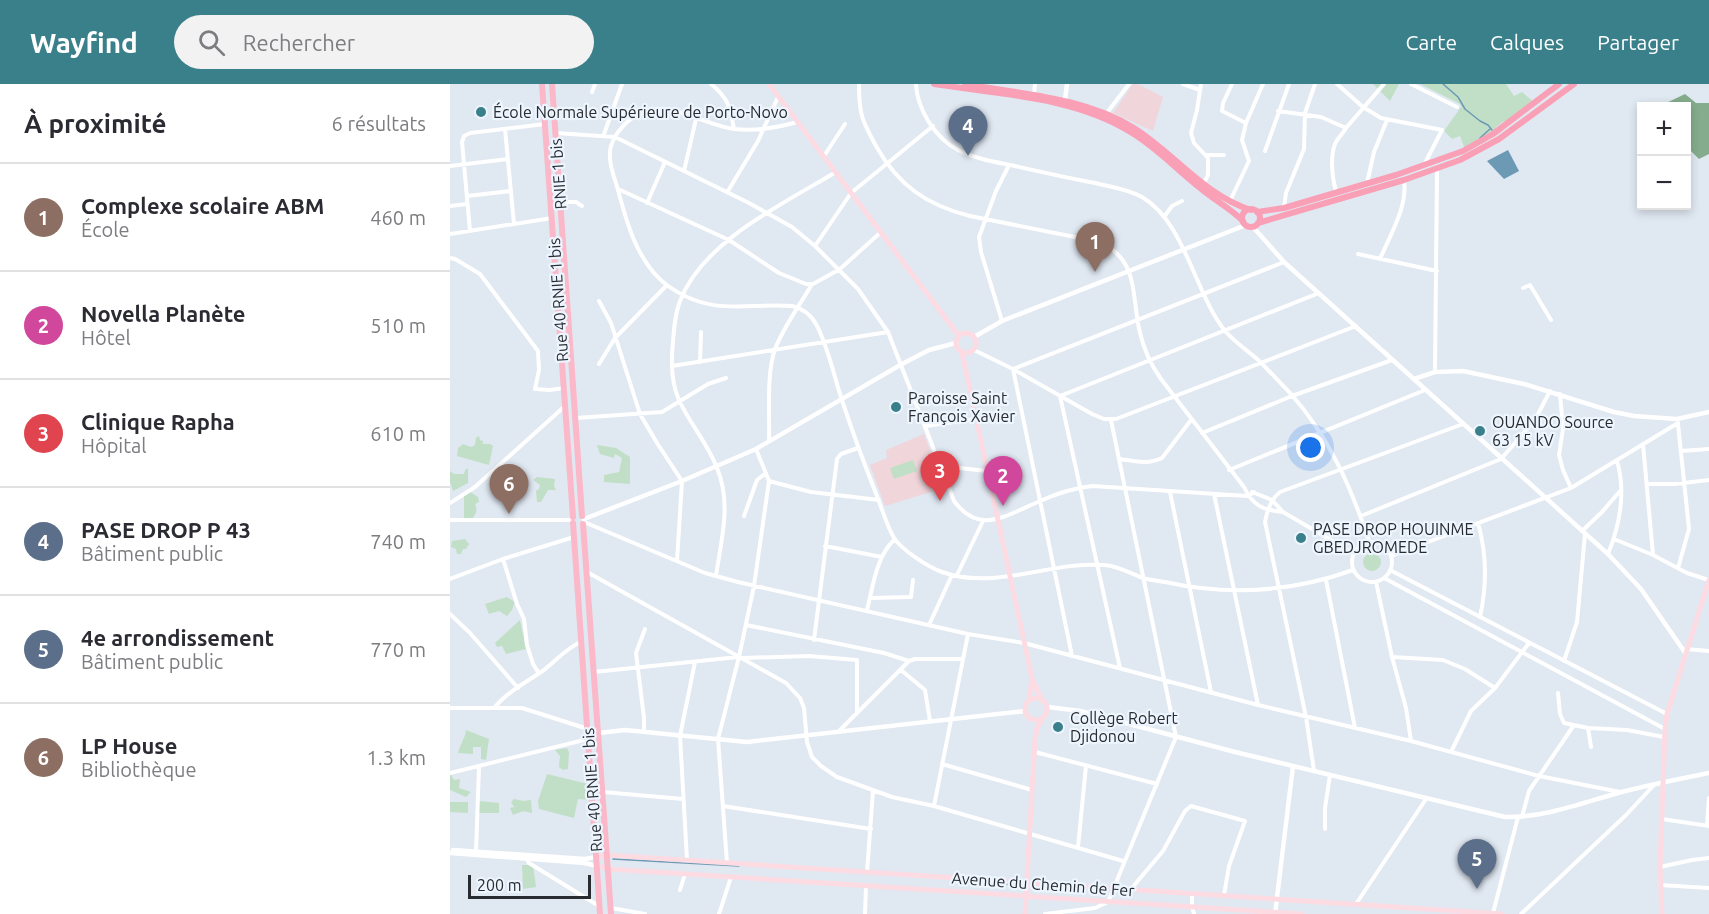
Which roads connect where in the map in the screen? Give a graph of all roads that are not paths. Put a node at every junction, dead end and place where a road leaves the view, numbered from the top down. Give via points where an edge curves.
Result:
1 (542, 84) edge
2 (552, 84) edge
3 (595, 84) edge
4 (622, 84) edge
5 (711, 84) edge
6 (769, 84) edge
7 (859, 84) edge
8 (916, 84) edge
9 (934, 84) edge
10 (965, 84) edge
11 (1035, 84) edge
12 (1067, 84) edge
13 (1129, 84) edge
14 (1183, 84) edge
15 (1201, 84) edge
16 (1232, 84) edge
17 (1263, 84) edge
18 (1289, 84) edge
19 (1315, 84) edge
20 (1337, 84) edge
21 (1384, 84) edge
22 (1411, 84) edge
23 (1559, 84) edge
24 (1574, 84) edge
25 (1200, 90) junction
26 (592, 92) dead end
27 (1034, 95) junction
28 (778, 96) junction
29 (1065, 100) junction
30 (1363, 107) junction
31 (1457, 107) dead end
32 (1278, 111) junction
33 (1305, 113) junction
34 (1107, 114) junction
35 (696, 119) junction
36 (1387, 120) junction
37 (798, 122) junction
38 (1246, 123) junction
39 (545, 124) junction
40 (845, 124) dead end
41 (933, 126) junction
42 (1346, 128) junction
43 (505, 129) junction
44 (734, 129) junction
45 (763, 129) junction
46 (555, 133) junction
47 (604, 135) junction
48 (615, 137) junction
49 (1265, 151) dead end
50 (1207, 155) junction
51 (1224, 155) dead end
52 (824, 156) junction
53 (508, 159) junction
54 (665, 162) junction
55 (464, 163) junction
56 (886, 164) junction
57 (1009, 165) junction
58 (1424, 165) junction
59 (450, 166) edge
60 (1437, 169) junction
61 (684, 171) junction
62 (836, 172) junction
63 (1404, 180) junction
64 (1204, 183) junction
65 (1366, 183) junction
66 (617, 188) junction
67 (511, 191) junction
68 (728, 191) junction
69 (1336, 191) junction
70 (852, 193) junction
71 (467, 196) junction
72 (1182, 201) dead end
73 (1230, 201) junction
74 (560, 202) junction
75 (647, 203) junction
76 (467, 204) junction
77 (450, 206) edge
78 (582, 206) dead end
79 (1284, 208) junction
80 (1254, 211) junction
81 (768, 213) junction
82 (1164, 217) junction
83 (552, 218) junction
84 (986, 219) junction
85 (514, 224) junction
86 (1250, 224) junction
87 (470, 231) junction
88 (881, 232) junction
89 (450, 234) edge
90 (729, 240) junction
91 (815, 246) junction
92 (1184, 250) junction
93 (1358, 254) dead end
94 (450, 258) edge
95 (1380, 259) junction
96 (1284, 262) junction
97 (840, 269) junction
98 (1129, 271) junction
99 (1437, 271) junction
100 (813, 284) junction
101 (667, 285) junction
102 (1523, 288) dead end
103 (1203, 293) junction
104 (1319, 293) junction
105 (683, 295) junction
106 (599, 301) dead end
107 (798, 307) junction
108 (1137, 319) junction
109 (1002, 321) junction
110 (1551, 321) dead end
111 (1356, 326) junction
112 (1225, 331) junction
113 (700, 332) dead end
114 (888, 332) junction
115 (959, 336) junction
116 (615, 338) junction
117 (974, 338) junction
118 (824, 343) junction
119 (956, 343) junction
120 (775, 350) junction
121 (974, 350) junction
122 (962, 353) junction
123 (1392, 360) junction
124 (1149, 361) junction
125 (700, 362) junction
126 (599, 364) dead end
127 (902, 364) junction
128 (1262, 364) junction
129 (672, 366) junction
130 (1013, 369) junction
131 (1435, 372) junction
132 (726, 378) dead end
133 (1414, 379) junction
134 (564, 388) junction
135 (1425, 390) junction
136 (1550, 391) junction
137 (1560, 394) junction
138 (1060, 396) junction
139 (1292, 396) junction
140 (1173, 397) junction
141 (842, 398) junction
142 (679, 400) junction
143 (565, 405) junction
144 (1709, 412) edge
145 (640, 414) junction
146 (576, 418) junction
147 (976, 419) junction
148 (1111, 420) junction
149 (1191, 420) junction
150 (1677, 421) junction
151 (1463, 424) junction
152 (926, 426) junction
153 (1320, 432) junction
154 (1202, 433) junction
155 (769, 441) junction
156 (1643, 444) junction
157 (858, 448) junction
158 (756, 449) junction
159 (1709, 449) edge
160 (1681, 451) junction
161 (1119, 459) junction
162 (1501, 459) junction
163 (1617, 460) junction
164 (940, 466) junction
165 (717, 467) junction
166 (1229, 470) junction
167 (1342, 470) junction
168 (987, 471) junction
169 (766, 473) junction
170 (1709, 480) edge
171 (769, 481) junction
172 (682, 482) junction
173 (1685, 482) junction
174 (1647, 484) junction
175 (1124, 487) junction
176 (1080, 488) junction
177 (1570, 488) junction
178 (1622, 488) junction
179 (1170, 492) junction
180 (1247, 493) junction
181 (1214, 494) junction
182 (831, 495) junction
183 (1547, 498) junction
184 (879, 500) junction
185 (1272, 500) junction
186 (1040, 501) junction
187 (450, 503) edge
188 (1269, 510) junction
189 (1283, 512) junction
190 (744, 516) dead end
191 (1361, 516) junction
192 (450, 520) edge
193 (572, 520) junction
194 (583, 520) junction
195 (998, 520) junction
196 (983, 521) junction
197 (1478, 523) junction
198 (1583, 532) junction
199 (574, 537) junction
200 (895, 538) junction
201 (1614, 539) junction
202 (1369, 541) junction
203 (825, 546) junction
204 (1353, 553) junction
205 (1392, 555) junction
206 (1608, 555) junction
207 (1653, 555) junction
208 (882, 557) junction
209 (503, 559) junction
210 (677, 561) junction
211 (1097, 565) junction
212 (1054, 568) junction
213 (1678, 568) junction
214 (1353, 570) junction
215 (1390, 570) junction
216 (586, 572) junction
217 (954, 575) junction
218 (716, 576) junction
219 (1010, 576) junction
220 (1143, 578) junction
221 (1384, 578) junction
222 (450, 579) edge
223 (914, 580) dead end
224 (1326, 580) junction
225 (1709, 580) edge
226 (1376, 582) junction
227 (754, 586) junction
228 (1189, 587) junction
229 (1278, 587) junction
230 (1234, 591) junction
231 (870, 598) junction
232 (819, 599) junction
233 (867, 610) junction
234 (450, 614) edge
235 (1480, 617) junction
236 (929, 624) junction
237 (746, 625) junction
238 (645, 629) dead end
239 (968, 633) junction
240 (814, 640) junction
241 (582, 641) junction
242 (1024, 643) junction
243 (1529, 643) junction
244 (1685, 651) junction
245 (1709, 651) edge
246 (1523, 652) junction
247 (1072, 656) junction
248 (1392, 657) junction
249 (741, 658) junction
250 (962, 659) junction
251 (909, 661) junction
252 (1564, 661) junction
253 (694, 662) junction
254 (637, 668) junction
255 (1120, 668) junction
256 (901, 670) junction
257 (538, 672) junction
258 (594, 672) junction
259 (1032, 678) junction
260 (1166, 681) junction
261 (518, 688) junction
262 (1495, 688) junction
263 (1211, 692) junction
264 (1558, 693) dead end
265 (1041, 698) junction
266 (1029, 700) junction
267 (1258, 705) junction
268 (1048, 707) junction
269 (450, 708) edge
270 (495, 708) junction
271 (1025, 711) junction
272 (857, 713) junction
273 (1667, 714) junction
274 (1306, 717) junction
275 (950, 719) junction
276 (1031, 719) junction
277 (1042, 719) junction
278 (930, 721) junction
279 (1574, 725) junction
280 (1355, 728) junction
281 (1588, 728) junction
282 (588, 729) junction
283 (1665, 729) junction
284 (644, 731) junction
285 (839, 731) junction
286 (599, 733) junction
287 (806, 735) junction
288 (680, 736) junction
289 (1176, 737) junction
290 (1664, 737) junction
291 (589, 739) junction
292 (1035, 739) junction
293 (718, 740) junction
294 (1412, 741) junction
295 (1591, 747) dead end
296 (1035, 752) junction
297 (1451, 752) junction
298 (942, 764) junction
299 (1086, 766) junction
300 (1293, 766) junction
301 (479, 767) junction
302 (1314, 771) junction
303 (450, 773) edge
304 (1709, 773) edge
305 (1330, 775) junction
306 (1539, 776) junction
307 (1663, 783) junction
308 (1157, 784) junction
309 (1655, 784) junction
310 (1032, 790) junction
311 (873, 791) junction
312 (603, 792) junction
313 (1622, 792) junction
314 (1709, 798) edge
315 (683, 799) junction
316 (1426, 799) junction
317 (723, 806) junction
318 (934, 806) junction
319 (1520, 817) junction
320 (1662, 819) junction
321 (1708, 825) edge
322 (1325, 829) dead end
323 (871, 830) junction
324 (1029, 833) junction
325 (1078, 847) junction
326 (450, 852) edge
327 (476, 852) junction
328 (607, 855) junction
329 (596, 857) junction
330 (1709, 858) edge
331 (527, 859) junction
332 (687, 860) junction
333 (585, 861) junction
334 (1123, 861) junction
335 (727, 863) junction
336 (597, 866) junction
337 (1660, 867) junction
338 (608, 869) junction
339 (867, 872) junction
340 (685, 874) junction
341 (731, 877) junction
342 (1027, 883) junction
343 (1660, 885) junction
344 (866, 886) junction
345 (1112, 888) junction
346 (1709, 888) edge
347 (680, 890) dead end
348 (1131, 890) junction
349 (1192, 894) junction
350 (1025, 896) junction
351 (1224, 896) junction
352 (1277, 899) junction
353 (1108, 902) junction
354 (1356, 904) junction
355 (1191, 907) junction
356 (600, 910) edge
357 (611, 911) edge
358 (1275, 913) edge
359 (1493, 913) edge
360 (645, 914) edge
361 (719, 914) edge
362 (865, 914) edge
363 (1024, 914) edge
364 (1044, 914) edge
365 (1194, 914) edge
366 (1302, 914) edge
367 (1502, 914) edge
368 (1521, 914) edge
369 (1662, 914) edge

1 - 39 main road, Rue 40 RNIE 1 bis
2 - 46 main road, RNIE 1 bis
3 - 26 street
4 - 47 street
5 - 44 street via 729,105
6 - 28 main road
7 - 56 street via 864,123
8 - 41 street via 920,105
9 - 86 highway via 1064,105 1107,119 1145,141
10 - 27 highway
11 - 27 street
12 - 29 street
13 - 34 street
14 - 25 street
15 - 25 street
16 - 38 street via 1222,111
17 - 38 street
18 - 32 street
19 - 33 street
20 - 30 street
21 - 30 street
22 - 31 street
23 - 58 highway via 1483,140
24 - 60 highway via 1499,140
25 - 50 street via 1191,132 1194,143
27 - 29 highway
28 - 37 main road
28 - 45 street
29 - 34 highway
30 - 36 street
30 - 42 street
32 - 33 street
32 - 49 street
33 - 42 street
33 - 79 street via 1304,149
34 - 64 highway via 1141,132
35 - 44 street
35 - 48 street via 671,110 652,109 627,121
35 - 61 street
36 - 58 street via 1442,130
36 - 65 street
37 - 45 street
37 - 52 main road
38 - 73 street via 1242,140 1248,161
39 - 43 street
39 - 83 main road, Rue 40 RNIE 1 bis
40 - 52 street
41 - 56 street
41 - 57 street via 958,150
42 - 69 street via 1333,149
43 - 53 street
43 - 55 street via 464,136
44 - 45 street
45 - 68 street
46 - 47 street
46 - 74 main road, RNIE 1 bis
47 - 48 street
48 - 54 street
48 - 66 street via 610,158
50 - 51 street
50 - 64 street via 1208,175
52 - 62 main road
53 - 55 street
53 - 67 street
54 - 61 street
54 - 75 street
55 - 59 street
55 - 71 street
56 - 70 street
56 - 84 street via 904,183 937,206
57 - 82 street via 1126,190 1143,197
57 - 84 street
58 - 65 highway
60 - 63 highway
60 - 99 street
61 - 68 street
62 - 70 main road
62 - 81 street
63 - 86 highway
63 - 95 street via 1400,210
64 - 73 highway
65 - 69 highway
66 - 75 street
66 - 101 street via 638,250
67 - 71 street
67 - 85 street
68 - 81 street
69 - 79 highway
70 - 88 main road
70 - 91 street
71 - 76 street
72 - 82 street via 1175,203
73 - 80 highway
74 - 78 street
74 - 146 main road, RNIE 1 bis
75 - 90 street
76 - 77 street
76 - 87 street
79 - 80 highway
80 - 86 highway via 1260,216
80 - 86 highway via 1244,213
81 - 90 street
81 - 91 street
82 - 92 street
83 - 85 street
83 - 134 main road, Rue 40 RNIE 1 bis
84 - 98 street via 1102,243 1118,254
84 - 109 street via 979,244
85 - 87 street
86 - 92 street
86 - 96 street
87 - 89 street
88 - 97 street
88 - 115 main road
90 - 100 street via 779,273
90 - 105 street via 702,264
91 - 97 street
92 - 98 street
92 - 103 street
93 - 95 street
94 - 134 street via 478,272 536,349 539,361 535,389
95 - 99 street
96 - 103 street
96 - 104 street
97 - 100 street
97 - 114 street
98 - 108 street
98 - 109 street
99 - 131 street
100 - 107 street
101 - 105 street
101 - 116 street
102 - 110 street via 1530,285
103 - 108 street
103 - 112 street
104 - 111 street
104 - 112 street
105 - 107 street via 716,307
105 - 129 street via 676,313
106 - 116 street
107 - 118 street via 812,318
107 - 120 street
108 - 124 street
108 - 130 street
109 - 117 street
111 - 123 street
111 - 128 street
112 - 124 street
112 - 128 street
113 - 125 street
114 - 118 street
114 - 127 street
115 - 117 main road via 965,333
115 - 119 main road
116 - 126 street
116 - 145 street
117 - 121 main road
118 - 120 street
118 - 141 street
119 - 122 main road
119 - 127 street via 929,350
120 - 125 street
120 - 155 street
121 - 122 main road
121 - 130 street
122 - 147 main road
123 - 133 street
123 - 139 street
124 - 138 street
124 - 140 street
125 - 129 street
127 - 141 street
127 - 152 street
128 - 139 street
128 - 140 street
129 - 142 street
130 - 138 street
130 - 186 street
131 - 133 street
131 - 136 street via 1462,371
132 - 142 street
133 - 135 street
134 - 143 main road, Rue 40 RNIE 1 bis
135 - 151 street
135 - 153 street
136 - 137 street
136 - 162 street via 1535,420
137 - 150 street via 1614,412
137 - 177 street via 1563,429 1559,455
138 - 148 street
138 - 176 street
139 - 153 street
139 - 154 street
140 - 148 street
140 - 149 street
141 - 155 street
141 - 157 street
142 - 145 street via 662,412
142 - 165 street
143 - 187 street via 475,487
143 - 193 main road, Rue 40 RNIE 1 bis
144 - 150 street
145 - 146 street
145 - 172 street
146 - 194 main road, RNIE 1 bis
147 - 152 street
147 - 168 main road
148 - 161 street
149 - 154 street
149 - 161 street via 1162,458 1145,463
150 - 156 street
150 - 160 street
151 - 162 street
151 - 167 street
152 - 164 street
153 - 166 street
153 - 167 street
154 - 166 street
155 - 158 street
156 - 163 street
156 - 174 street
157 - 182 street via 838,456
157 - 184 street
158 - 165 street
158 - 169 street
159 - 160 street
160 - 173 street
161 - 175 street
162 - 183 street
162 - 191 street
163 - 177 street
163 - 178 street
164 - 168 street
164 - 196 street via 960,509
165 - 172 street
165 - 218 street via 725,511
166 - 180 street
167 - 185 street via 1280,492
167 - 191 street
168 - 195 main road
169 - 171 street
169 - 190 street via 757,480
170 - 173 street
171 - 182 street
171 - 227 street
172 - 194 street
172 - 210 street
173 - 174 street
173 - 213 street via 1689,529
174 - 207 street
175 - 176 street
175 - 179 street
175 - 220 street
176 - 186 street
176 - 211 street
177 - 183 street
178 - 198 street
178 - 201 street
179 - 181 street
179 - 228 street
180 - 181 street
180 - 185 street
180 - 188 street via 1255,504
181 - 230 street
182 - 184 street
182 - 203 street
183 - 197 street
183 - 198 street
184 - 200 street
185 - 188 street
185 - 189 street
186 - 195 street
186 - 212 street
188 - 189 street
188 - 229 street via 1265,522
189 - 204 street
191 - 202 street
192 - 193 street
193 - 194 main road via 578,526
193 - 194 main road via 576,514
193 - 199 main road, Rue 40 RNIE 1 bis
194 - 210 street
194 - 216 main road, Rue 40 RNIE 1 bis
195 - 196 street
195 - 219 main road
196 - 217 street
197 - 205 street
197 - 235 street via 1486,576
198 - 206 street
198 - 252 street via 1577,622
199 - 209 street
199 - 241 main road, Rue 40 RNIE 1 bis
200 - 208 street
200 - 217 street via 933,568
201 - 206 street
201 - 207 street
202 - 204 street
202 - 205 street via 1385,546
203 - 208 street
203 - 232 street
204 - 214 street
205 - 215 street
206 - 244 street via 1641,589
207 - 213 street
208 - 231 street
209 - 222 street
209 - 257 street
210 - 218 street
211 - 212 street
211 - 220 street
211 - 255 street
212 - 219 street
212 - 247 street
213 - 225 street
214 - 224 street
214 - 226 street via 1365,581
215 - 221 street
215 - 235 street
216 - 249 street
216 - 258 main road, Rue 40 RNIE 1 bis
217 - 219 street via 983,579
217 - 236 street
218 - 227 street
219 - 242 main road
220 - 228 street
220 - 260 street
221 - 226 street
221 - 246 street
223 - 231 street via 911,597
224 - 229 street
224 - 280 street
225 - 244 main road
226 - 248 street
227 - 232 street
227 - 237 street
228 - 230 street
228 - 263 street
229 - 230 street
229 - 274 street
230 - 267 street
231 - 233 street
232 - 233 street
232 - 240 street
233 - 236 street
234 - 261 street
235 - 243 street
236 - 239 street
237 - 240 street
237 - 249 street
238 - 254 street via 636,653
239 - 242 street
239 - 250 street
240 - 251 street
241 - 257 street
241 - 282 main road, Rue 40 RNIE 1 bis
242 - 247 street
242 - 259 main road
243 - 246 street
243 - 252 street
244 - 245 street
244 - 273 main road
246 - 262 street
246 - 283 street
247 - 255 street
248 - 262 street via 1443,660
248 - 294 street
249 - 253 street
249 - 272 street via 809,656 857,660
249 - 287 street via 786,683 800,698
249 - 293 street
250 - 251 street
250 - 275 street
251 - 256 street
252 - 273 street
253 - 254 street
253 - 288 street
254 - 258 street
254 - 284 street
255 - 260 street
256 - 272 street
256 - 278 street via 925,690
257 - 261 street
258 - 286 main road, Rue 40 RNIE 1 bis
259 - 265 main road
259 - 266 main road
260 - 263 street
260 - 289 street
261 - 270 street
262 - 297 street via 1471,711
263 - 267 street
264 - 279 street via 1562,720
265 - 266 main road
265 - 268 main road
266 - 271 main road
267 - 274 street
268 - 277 main road
268 - 289 street via 1080,711
269 - 270 street
270 - 282 street via 527,709
271 - 275 street
271 - 276 main road
272 - 285 street
273 - 283 main road
274 - 280 street
274 - 302 street
275 - 278 street
275 - 298 street
276 - 277 main road
276 - 292 main road
277 - 292 main road
278 - 285 street
279 - 281 street
279 - 306 street
280 - 294 street
281 - 290 street
281 - 295 street
282 - 291 main road, Rue 40 RNIE 1 bis
283 - 290 main road
284 - 286 street
284 - 288 street
285 - 287 street
286 - 312 main road, Rue 40 RNIE 1 bis
287 - 293 street via 747,742
287 - 311 street via 812,757 820,766
288 - 293 street
288 - 315 street
289 - 300 street
289 - 308 street
290 - 307 main road
291 - 301 street
291 - 329 main road, Rue 40 RNIE 1 bis
292 - 296 main road
293 - 317 street
294 - 297 street
296 - 299 street
296 - 310 main road
297 - 306 street
298 - 310 street
298 - 318 street
299 - 308 street
299 - 325 street
300 - 302 street
300 - 352 street
301 - 303 street
301 - 327 street
302 - 305 street
304 - 307 street
305 - 316 street
305 - 322 street
306 - 313 street
306 - 319 street
307 - 309 street
307 - 320 main road
308 - 334 street
309 - 313 street
309 - 368 street
310 - 324 main road
311 - 318 street
311 - 323 street
312 - 315 street
312 - 328 main road, Rue 40 RNIE 1 bis
313 - 319 street
314 - 321 street
315 - 332 street
316 - 319 street
316 - 354 street
317 - 323 street
317 - 335 street
318 - 324 street
319 - 359 street
320 - 321 street
320 - 337 main road
323 - 339 street
324 - 325 street
324 - 342 main road
325 - 334 street
326 - 327 street
326 - 331 street
327 - 333 street
328 - 329 main road, Avenue du Chemin de Fer
328 - 332 main road, Avenue du Chemin de Fer
328 - 338 main road, Rue 40 RNIE 1 bis
329 - 333 street, Avenue du Chemin de Fer
329 - 336 main road, Rue 40 RNIE 1 bis
330 - 337 street
331 - 333 street
331 - 356 street
332 - 335 main road, Avenue du Chemin de Fer
333 - 336 street, Avenue du Chemin de Fer
334 - 345 street
335 - 339 main road, Avenue du Chemin de Fer
336 - 338 main road, Avenue du Chemin de Fer
336 - 356 main road, Rue 40 RNIE 1 bis
337 - 343 main road
338 - 340 main road, Avenue du Chemin de Fer
338 - 357 main road, Rue 40 RNIE 1 bis
339 - 342 main road, Avenue du Chemin de Fer
340 - 341 main road, Avenue du Chemin de Fer
340 - 347 street
341 - 344 main road, Avenue du Chemin de Fer
341 - 361 street
342 - 345 main road, Avenue du Chemin de Fer
342 - 350 main road
343 - 346 street
343 - 369 main road
344 - 350 main road, Avenue du Chemin de Fer
344 - 362 street
345 - 348 main road, Avenue du Chemin de Fer
345 - 353 street
348 - 349 main road, Avenue du Chemin de Fer
348 - 351 street via 1155,863 1191,806 1245,821 1229,866
349 - 351 main road, Avenue du Chemin de Fer
349 - 355 street
350 - 353 main road, Avenue du Chemin de Fer
350 - 363 main road
351 - 352 main road, Avenue du Chemin de Fer
352 - 354 main road, Avenue du Chemin de Fer
352 - 358 street
353 - 355 main road, Avenue du Chemin de Fer
353 - 364 street via 1095,908
354 - 359 main road, Avenue du Chemin de Fer
355 - 358 main road, Avenue du Chemin de Fer
355 - 365 street
357 - 360 street
358 - 366 main road, Avenue du Chemin de Fer
359 - 367 main road, Avenue du Chemin de Fer

